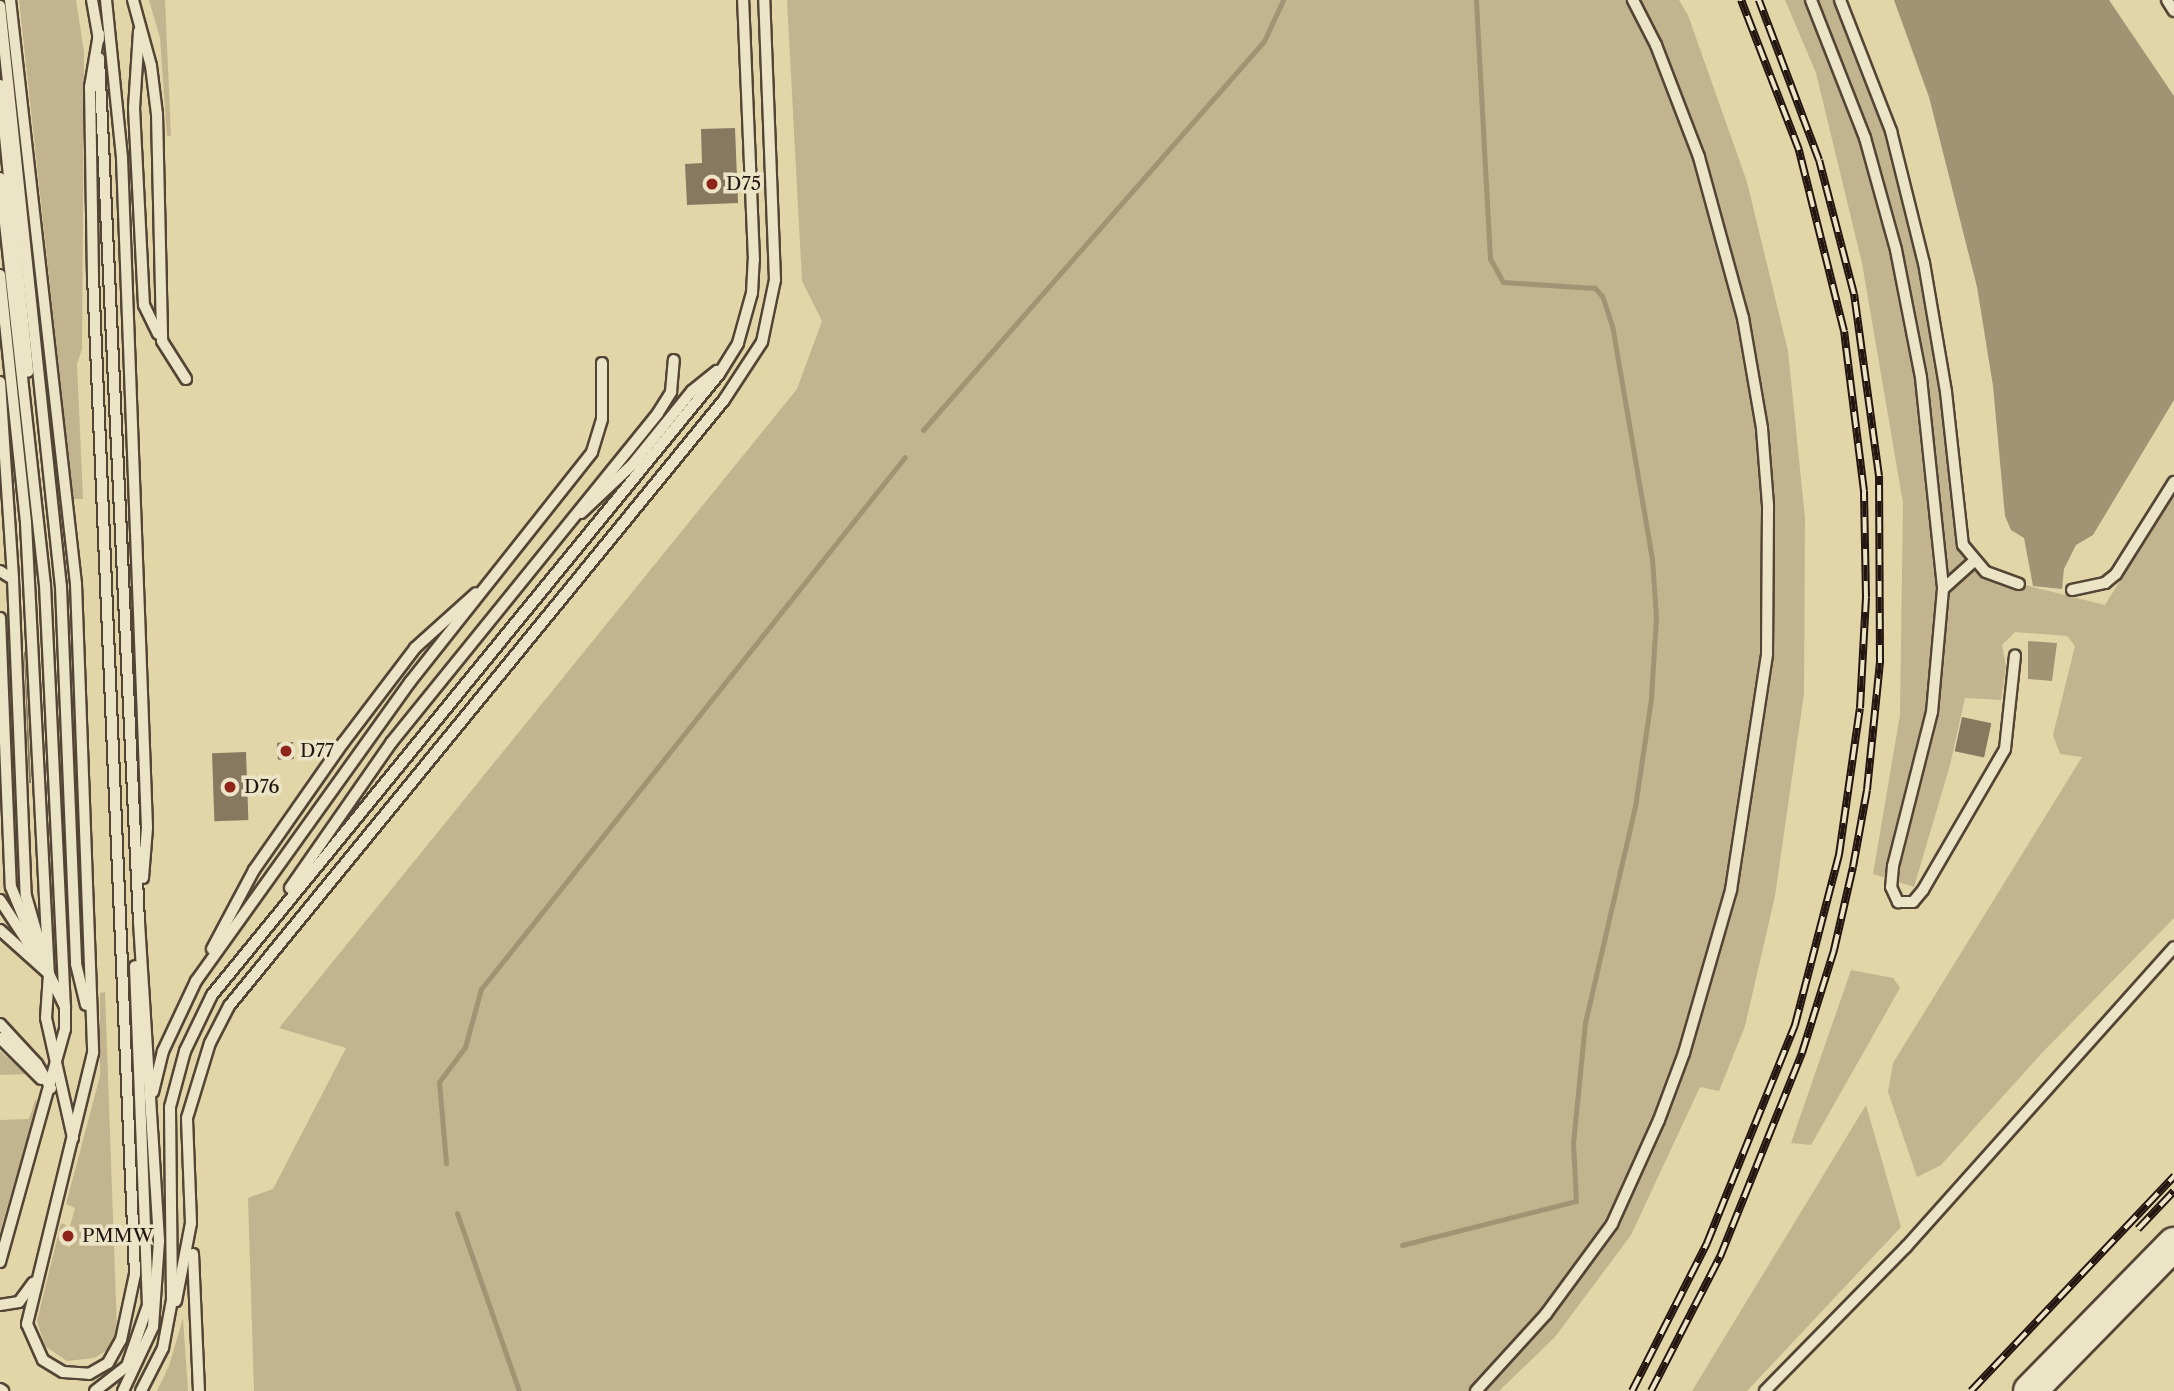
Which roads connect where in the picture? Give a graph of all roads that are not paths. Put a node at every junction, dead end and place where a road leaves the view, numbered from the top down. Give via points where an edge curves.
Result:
1 (10, 0) edge
2 (92, 0) edge
3 (106, 0) edge
4 (133, 0) edge
5 (743, 0) edge
6 (764, 0) edge
7 (1633, 0) edge
8 (1811, 0) edge
9 (1840, 0) edge
10 (2167, 0) edge
11 (0, 6) edge
12 (2174, 11) edge
13 (140, 22) junction
14 (99, 34) junction
15 (0, 85) edge
16 (0, 178) edge
17 (138, 192) junction
18 (125, 272) junction
19 (0, 275) edge
20 (162, 341) junction
21 (674, 360) dead end
22 (602, 363) dead end
23 (726, 363) junction
24 (187, 379) dead end
25 (0, 382) edge
26 (2174, 482) edge
27 (120, 512) junction
28 (565, 525) junction
29 (1973, 562) junction
30 (0, 572) edge
31 (44, 578) junction
32 (13, 579) junction
33 (486, 584) junction
34 (2019, 584) dead end
35 (1943, 589) junction
36 (2072, 590) dead end
37 (0, 618) edge
38 (2015, 656) dead end
39 (0, 900) edge
40 (0, 913) edge
41 (139, 922) junction
42 (0, 924) edge
43 (0, 930) edge
44 (257, 937) junction
45 (2174, 947) edge
46 (76, 964) junction
47 (49, 974) junction
48 (196, 981) junction
49 (65, 1007) junction
50 (0, 1024) edge
51 (92, 1028) junction
52 (0, 1038) edge
53 (55, 1070) junction
54 (51, 1088) junction
55 (150, 1115) junction
56 (74, 1141) junction
57 (191, 1223) junction
58 (134, 1233) junction
59 (2174, 1244) edge
60 (0, 1262) edge
61 (148, 1272) junction
62 (41, 1273) junction
63 (0, 1305) edge
64 (169, 1331) junction
65 (95, 1391) edge
66 (123, 1391) edge
67 (141, 1391) edge
68 (199, 1391) edge
69 (1476, 1391) edge
70 (1765, 1391) edge
71 (2030, 1391) edge

1 - 51 lane via 76,584
2 - 14 lane
3 - 18 lane via 122,158
4 - 13 lane
5 - 23 lane via 753,271 747,318
6 - 57 lane via 775,280 762,342 724,400 229,1006 210,1043 187,1118
7 - 69 lane via 1699,157 1743,318 1762,428 1767,492 1767,654 1731,890 1684,1053 1659,1120 1612,1224 1546,1314
8 - 35 lane via 1865,138 1896,250 1921,378
9 - 29 lane via 1891,131 1924,263 1946,392 1957,516 1963,545
10 - 12 lane
11 - 46 lane via 61,587
13 - 17 lane via 134,108
13 - 20 lane via 157,114
14 - 27 lane
14 - 58 lane via 90,88 93,277
15 - 31 lane
16 - 31 lane
17 - 18 lane
17 - 20 lane via 144,305
18 - 41 lane via 147,828
19 - 47 lane via 26,523
20 - 24 lane
21 - 28 lane via 671,391 658,412
22 - 33 lane via 602,419 592,452
23 - 28 lane via 692,391 600,497
23 - 44 lane
25 - 32 lane
26 - 36 lane via 2116,573 2105,583
27 - 41 lane
27 - 61 lane
28 - 44 lane via 391,743
29 - 34 lane
29 - 35 lane
30 - 32 lane
31 - 49 lane
32 - 47 lane via 26,896
33 - 48 lane via 373,731
33 - 48 lane via 415,648 343,743 254,870
35 - 38 lane via 1932,712 1893,866 1891,887 1898,902 1913,902 1923,890 2005,749
37 - 47 lane via 12,887
39 - 47 lane
40 - 47 lane
41 - 55 lane
42 - 47 lane
43 - 47 lane
44 - 64 lane via 212,995 176,1079 167,1132
45 - 70 lane via 1906,1247
46 - 49 lane
46 - 51 lane
47 - 49 lane
47 - 53 lane via 46,1018
48 - 55 lane via 163,1051
49 - 53 lane
50 - 54 lane via 37,1064
51 - 56 lane via 93,1053
52 - 54 lane
53 - 54 lane
53 - 56 lane
54 - 60 lane
55 - 66 lane via 159,1241 157,1291 148,1345
56 - 62 lane
57 - 64 lane via 187,1263
57 - 68 lane
58 - 61 lane
58 - 62 lane via 135,1274 121,1340 108,1363 89,1374 63,1372 43,1360 31,1340 28,1309
59 - 71 street
61 - 65 lane via 148,1304 127,1366
62 - 63 lane via 19,1302
64 - 67 lane

